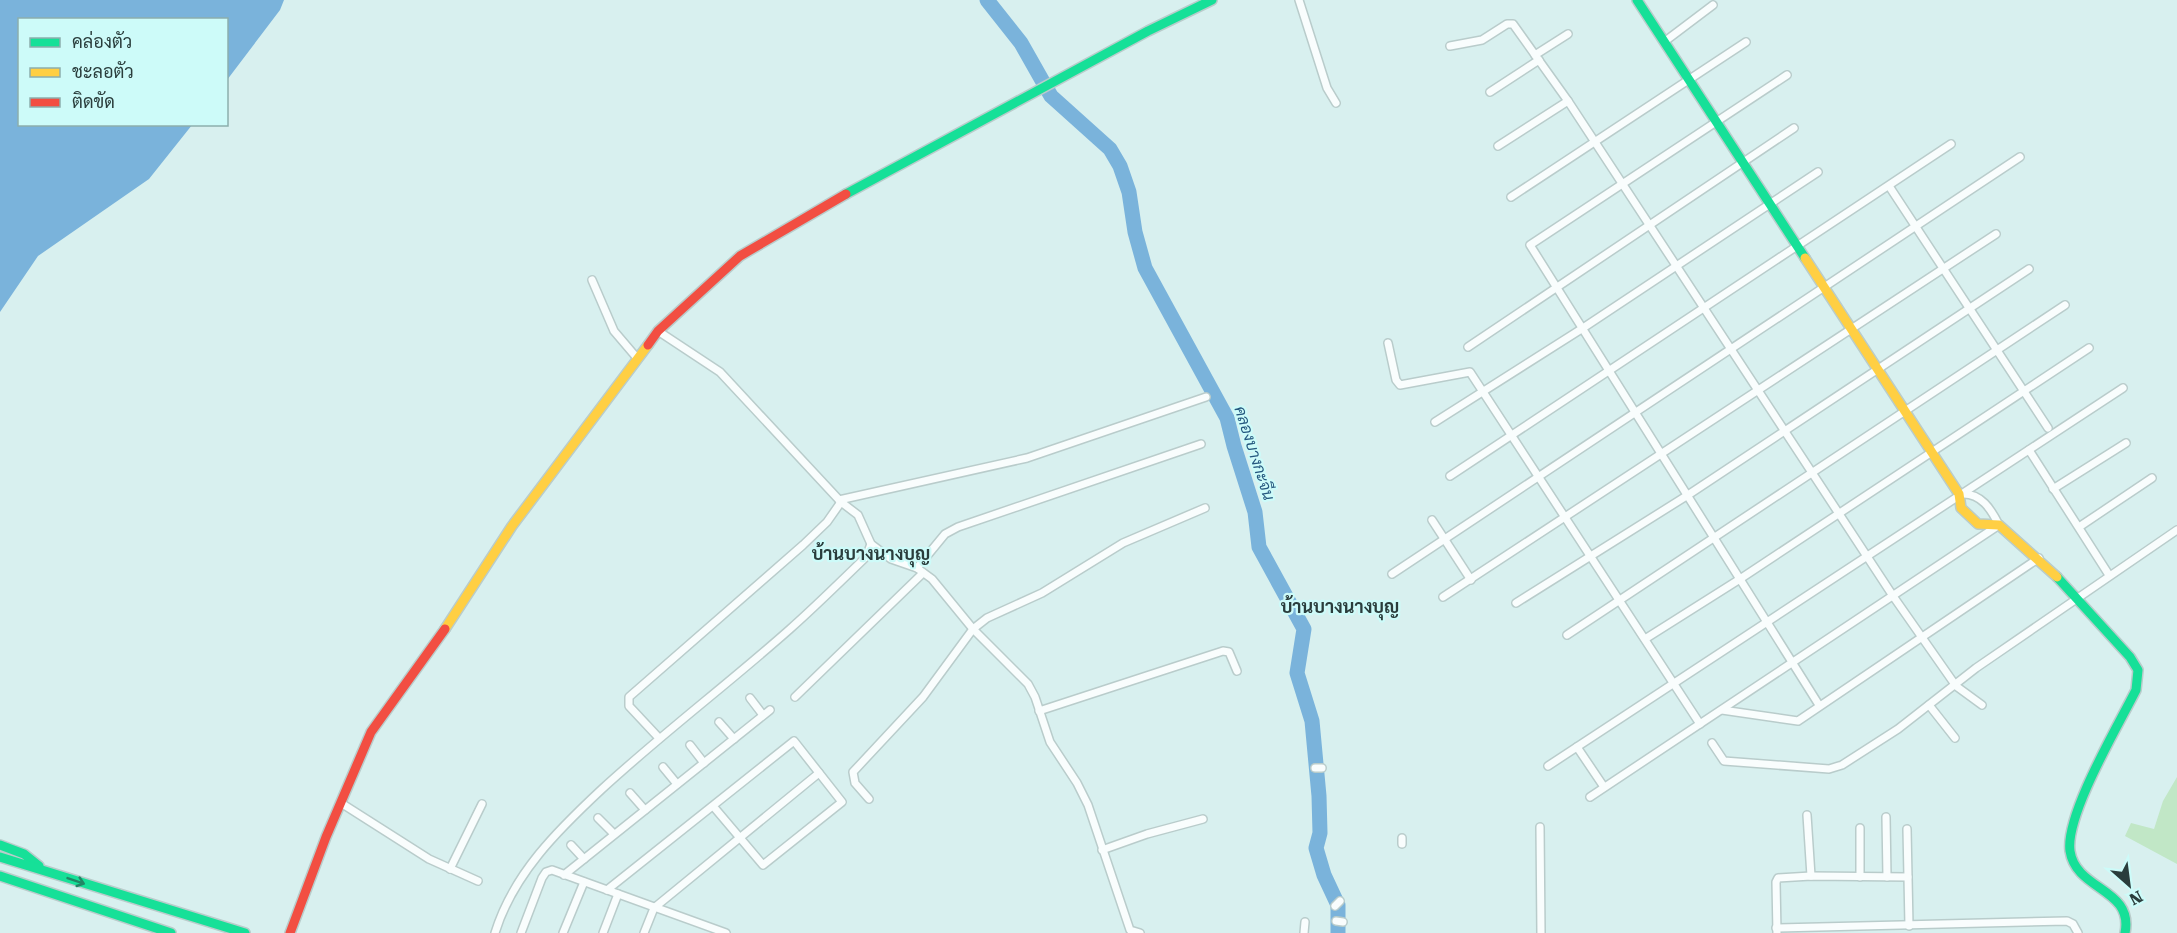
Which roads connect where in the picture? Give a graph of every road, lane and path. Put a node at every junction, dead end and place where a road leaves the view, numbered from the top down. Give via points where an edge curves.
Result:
1 (1212, 0) edge
2 (1299, 0) edge
3 (1636, 0) edge
4 (1713, 5) dead end
5 (1568, 34) dead end
6 (1664, 42) junction
7 (1746, 42) dead end
8 (1450, 46) dead end
9 (1537, 58) junction
10 (1787, 75) dead end
11 (1689, 80) junction
12 (1490, 92) dead end
13 (1568, 101) junction
14 (1336, 103) dead end
15 (1716, 120) junction
16 (1794, 128) dead end
17 (1595, 142) junction
18 (1951, 144) dead end
19 (1498, 146) dead end
20 (2020, 157) dead end
21 (1742, 163) junction
22 (1818, 172) dead end
23 (1622, 183) junction
24 (1888, 186) junction
25 (1511, 197) dead end
26 (1770, 204) junction
27 (1649, 225) junction
28 (1916, 229) junction
29 (1996, 234) dead end
30 (1798, 246) junction
31 (1677, 267) junction
32 (1943, 269) junction
33 (2029, 269) dead end
34 (592, 279) dead end
35 (1556, 286) junction
36 (1826, 288) junction
37 (2065, 305) dead end
38 (1704, 308) junction
39 (1969, 309) junction
40 (1583, 328) junction
41 (1852, 328) junction
42 (658, 331) junction
43 (1388, 343) dead end
44 (1468, 347) dead end
45 (2089, 348) dead end
46 (1731, 349) junction
47 (1997, 351) junction
48 (637, 358) junction
49 (1879, 370) junction
50 (1609, 371) junction
51 (2123, 388) dead end
52 (1758, 390) junction
53 (1483, 391) junction
54 (2024, 392) junction
55 (1206, 397) dead end
56 (1906, 411) junction
57 (1635, 412) junction
58 (1435, 422) dead end
59 (2048, 428) dead end
60 (1785, 431) junction
61 (1512, 437) junction
62 (2126, 443) dead end
63 (1201, 444) dead end
64 (2029, 450) junction
65 (1661, 453) junction
66 (1932, 453) junction
67 (1813, 473) junction
68 (1450, 476) dead end
69 (1539, 477) junction
70 (2152, 478) dead end
71 (2053, 489) junction
72 (1959, 494) junction
73 (1688, 495) junction
74 (840, 501) junction
75 (1205, 508) dead end
76 (1840, 514) junction
77 (1566, 518) junction
78 (1432, 520) dead end
79 (1999, 525) junction
80 (2079, 527) junction
81 (2177, 530) edge
82 (1714, 538) junction
83 (1445, 540) junction
84 (871, 544) junction
85 (1867, 556) junction
86 (1591, 557) junction
87 (2038, 558) junction
88 (920, 570) junction
89 (1392, 574) dead end
90 (2109, 575) junction
91 (1740, 579) junction
92 (1471, 580) junction
93 (1893, 596) junction
94 (1443, 597) dead end
95 (2078, 599) junction
96 (1620, 601) junction
97 (1516, 603) dead end
98 (1767, 621) junction
99 (973, 629) junction
100 (1567, 635) dead end
101 (1922, 637) junction
102 (1645, 639) junction
103 (1793, 663) junction
104 (1237, 671) dead end
105 (1673, 684) junction
106 (1956, 686) junction
107 (795, 697) dead end
108 (750, 698) dead end
109 (1819, 705) junction
110 (1929, 705) junction
111 (1982, 705) dead end
112 (770, 710) dead end
113 (1722, 710) junction
114 (1039, 711) junction
115 (763, 716) junction
116 (719, 722) dead end
117 (1700, 724) junction
118 (658, 737) junction
119 (1955, 738) dead end
120 (734, 739) junction
121 (1712, 743) dead end
122 (690, 745) dead end
123 (1577, 747) junction
124 (704, 763) junction
125 (1548, 766) dead end
126 (663, 767) dead end
127 (819, 773) junction
128 (677, 784) junction
129 (1604, 788) junction
130 (630, 793) dead end
131 (1590, 796) dead end
132 (869, 799) dead end
133 (341, 803) junction
134 (482, 804) dead end
135 (713, 806) junction
136 (645, 810) junction
137 (1807, 815) dead end
138 (1887, 817) dead end
139 (598, 818) dead end
140 (1203, 819) dead end
141 (1540, 827) dead end
142 (1860, 828) dead end
143 (1907, 829) dead end
144 (614, 834) junction
145 (739, 838) junction
146 (0, 845) edge
147 (571, 845) dead end
148 (1102, 850) junction
149 (0, 857) edge
150 (584, 859) junction
151 (450, 869) junction
152 (46, 871) junction
153 (564, 874) junction
154 (0, 876) edge
155 (1811, 876) junction
156 (1860, 877) junction
157 (1887, 877) junction
158 (1908, 877) junction
159 (478, 880) dead end
160 (584, 882) junction
161 (0, 884) edge
162 (607, 890) junction
163 (47, 893) junction
164 (618, 894) junction
165 (654, 908) junction
166 (1305, 922) dead end
167 (1938, 924) junction
168 (1909, 926) junction
169 (1776, 930) edge
170 (171, 933) edge
171 (245, 933) edge
172 (290, 933) edge
173 (495, 933) edge
174 (521, 933) edge
175 (563, 933) edge
176 (603, 933) edge
177 (644, 933) edge
178 (726, 933) edge
179 (1140, 933) edge
180 (1304, 933) edge
181 (1541, 933) edge
182 (1938, 933) edge
183 (2078, 933) edge
184 (2125, 933) edge

1 - 42 street via 852,190 740,256
2 - 14 street via 1327,88
3 - 6 street
4 - 6 street
5 - 9 street
6 - 11 street
7 - 11 street
8 - 9 street via 1482,40 1513,24
9 - 12 street
9 - 13 street
10 - 15 street
11 - 15 street
11 - 17 street
13 - 17 street
13 - 19 street
15 - 21 street
15 - 23 street
16 - 21 street
17 - 23 street
17 - 25 street
18 - 24 street
20 - 28 street
21 - 26 street
21 - 27 street
22 - 26 street
23 - 27 street
23 - 35 street via 1530,245
24 - 28 street
24 - 30 street
26 - 30 street
26 - 31 street
27 - 31 street
27 - 35 street
28 - 32 street
28 - 36 street
29 - 32 street
30 - 36 street
30 - 38 street
31 - 38 street
31 - 40 street
32 - 39 street
32 - 41 street
33 - 39 street
34 - 48 street via 614,331
35 - 40 street
35 - 44 street
36 - 41 street
36 - 46 street
37 - 47 street
38 - 46 street
38 - 50 street
39 - 47 street
39 - 49 street
40 - 50 street
40 - 53 street
41 - 49 street
41 - 52 street
42 - 48 street
42 - 74 street via 720,372
43 - 53 street via 1400,385 1470,372
45 - 54 street
46 - 52 street
46 - 57 street
47 - 54 street
47 - 56 street
48 - 133 street via 512,526 455,616 371,732
49 - 56 street
49 - 60 street
50 - 57 street
50 - 61 street
51 - 64 street
52 - 60 street
52 - 65 street
53 - 58 street
53 - 61 street
54 - 59 street
54 - 66 street
55 - 74 street via 1027,458
56 - 66 street
56 - 67 street
57 - 65 street
57 - 69 street
60 - 67 street
60 - 73 street
61 - 68 street
61 - 69 street
62 - 71 street
63 - 88 street via 958,527 945,534
64 - 71 street
64 - 72 street
65 - 73 street
65 - 77 street
66 - 72 street
66 - 76 street
67 - 76 street
67 - 82 street
69 - 77 street
69 - 83 street
70 - 80 street
71 - 80 street
72 - 79 street via 1969,494 1986,504
72 - 79 street via 1961,508 1970,519 1978,524
72 - 85 street
73 - 82 street
73 - 86 street
74 - 84 street via 858,515
74 - 118 street via 827,522 804,545 629,697 629,706
75 - 99 street via 1123,543 1042,593 987,618
76 - 85 street
76 - 91 street
77 - 86 street
77 - 92 street
78 - 83 street
79 - 87 street
79 - 93 street
80 - 90 street
81 - 90 street
82 - 91 street
82 - 96 street
83 - 89 street
83 - 92 street
84 - 88 street via 891,559
84 - 118 street via 866,557 790,629
85 - 93 street
85 - 98 street
86 - 96 street
86 - 97 street
87 - 95 street
87 - 101 street
88 - 99 street
88 - 107 street
90 - 95 street
91 - 98 street
91 - 102 street
92 - 94 street
93 - 101 street
93 - 103 street
95 - 106 street via 1976,668
95 - 184 street via 2138,670 2136,690 2082,803 2069,848 2077,870 2127,910
96 - 100 street
96 - 102 street
98 - 103 street
98 - 105 street
99 - 114 street via 1028,684
99 - 132 street via 922,697 853,772 855,783
101 - 106 street
101 - 109 street
102 - 105 street
103 - 109 street
103 - 113 street
104 - 114 street via 1229,652 1223,651
105 - 117 street
105 - 123 street
106 - 110 street
106 - 111 street
108 - 115 street
109 - 113 street via 1795,721
110 - 119 street
110 - 121 street via 1835,769 1724,761
112 - 115 street
113 - 117 street
114 - 148 street via 1050,742 1088,805
115 - 120 street
116 - 120 street
117 - 129 street
118 - 173 street via 568,821 532,861
120 - 124 street
122 - 124 street
123 - 125 street
123 - 129 street
124 - 128 street
126 - 128 street
127 - 135 street via 794,741
127 - 145 street
127 - 145 street via 842,802 763,865
128 - 136 street
129 - 131 street
130 - 136 street
133 - 151 street via 393,839
133 - 172 street
134 - 151 street
135 - 145 street
135 - 162 street
136 - 144 street
137 - 155 street
138 - 157 street
139 - 144 street
140 - 148 street
141 - 181 street
142 - 156 street
143 - 158 street
144 - 150 street
145 - 165 street
146 - 152 street via 24,854
147 - 150 street
148 - 179 street via 1130,930
149 - 152 street
150 - 153 street
151 - 159 street
152 -> 171 street
153 - 160 street
153 - 174 street via 546,872
154 - 163 street
155 - 156 street
155 - 169 street via 1777,880
156 - 157 street
157 - 158 street
158 - 168 street
160 - 162 street
160 - 175 street
161 - 163 street
162 - 164 street
163 - 170 street
164 - 165 street
164 - 176 street
165 - 177 street
165 - 178 street
166 - 180 street
167 - 168 street
167 - 182 street
167 - 183 street via 2067,921
168 - 169 street

